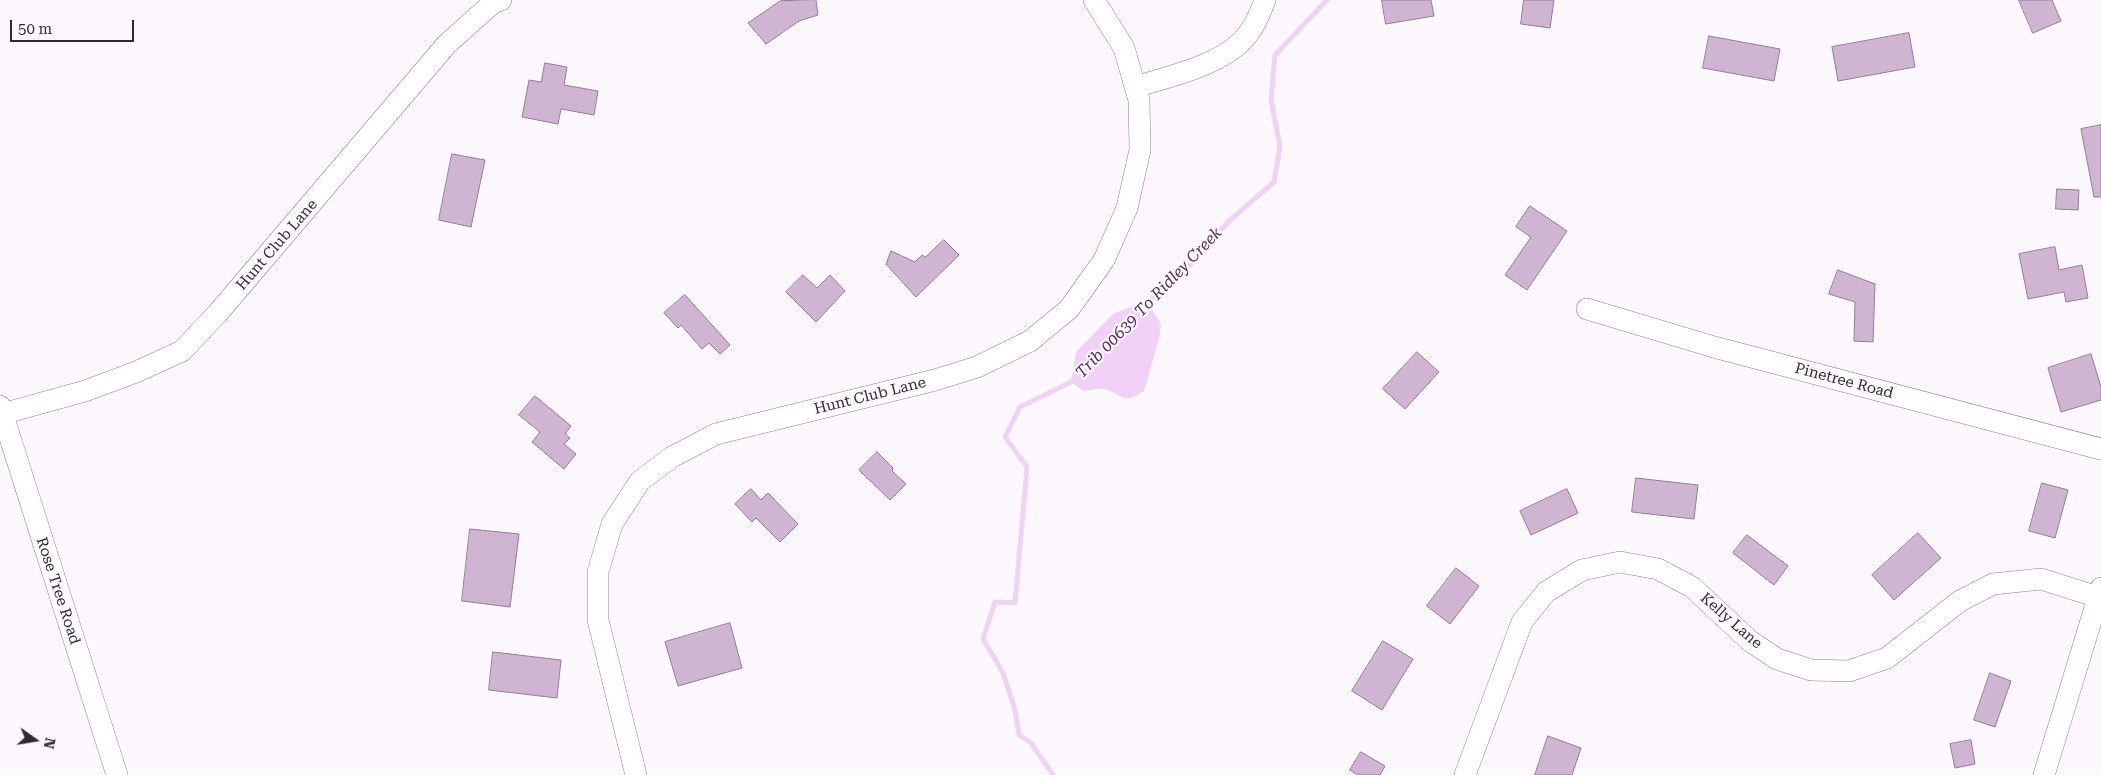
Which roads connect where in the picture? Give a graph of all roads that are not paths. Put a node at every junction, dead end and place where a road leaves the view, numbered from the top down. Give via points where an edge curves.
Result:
1 (501, 0) edge
2 (1094, 0) edge
3 (1265, 0) edge
4 (1135, 87) junction
5 (1587, 309) dead end
6 (1, 410) edge
7 (2101, 449) edge
8 (2099, 592) edge
9 (117, 775) edge
10 (636, 775) edge
11 (1465, 775) edge
12 (2044, 775) edge

1 - 6 street, Hunt Club Lane via 493,3 447,44 182,351 85,390
2 - 4 street, Hunt Club Lane via 1124,48
3 - 4 street via 1249,34 1230,53
4 - 10 street, Hunt Club Lane via 1139,100 1140,150 1127,208 1104,260 1069,308 1030,341 977,368 716,434 672,457 640,481 612,524 598,572 598,620
5 - 7 street, Pinetree Road via 1714,347
6 - 9 street, Rose Tree Road
8 - 11 street, Kelly Lane via 2041,579 1993,584 1960,601 1887,658 1849,671 1812,670 1777,659 1750,641 1692,587 1658,569 1620,562 1582,570 1546,592 1522,622
8 - 12 street

